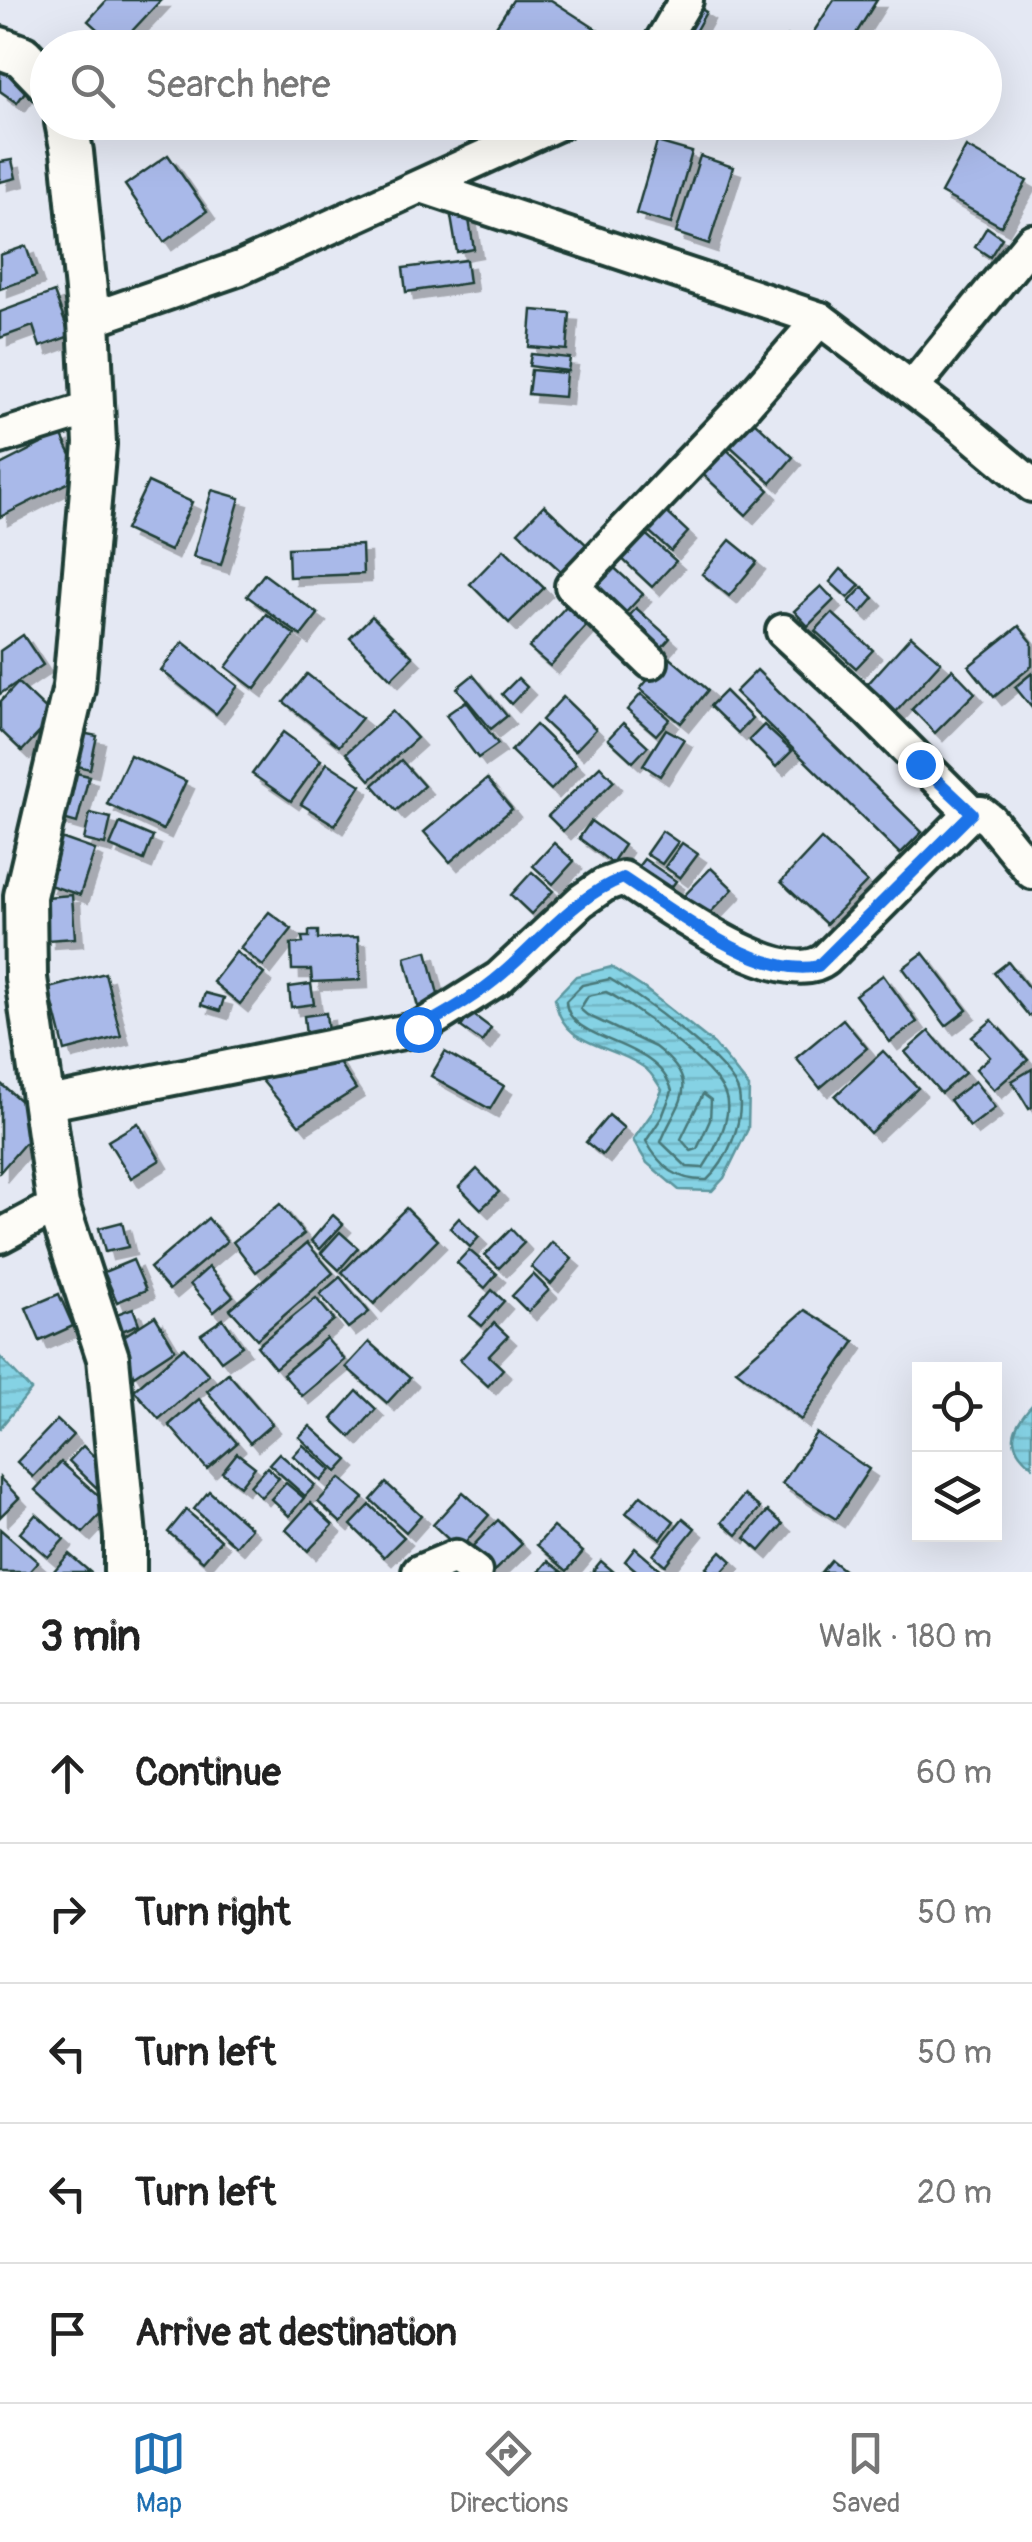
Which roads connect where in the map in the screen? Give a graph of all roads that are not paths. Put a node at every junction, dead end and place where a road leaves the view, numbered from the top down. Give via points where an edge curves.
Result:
1 (686, 0) edge
2 (668, 30) edge
3 (0, 48) edge
4 (30, 64) edge
5 (70, 140) edge
6 (523, 140) edge
7 (425, 187) junction
8 (1032, 241) edge
9 (820, 319) junction
10 (89, 320) junction
11 (912, 388) junction
12 (93, 408) junction
13 (0, 437) edge
14 (1032, 485) edge
15 (783, 631) dead end
16 (651, 662) dead end
17 (972, 813) junction
18 (1032, 872) edge
19 (44, 1104) junction
20 (58, 1205) junction
21 (0, 1236) edge
22 (133, 1567) edge
23 (419, 1572) edge
24 (475, 1572) edge

1 - 2 street
3 - 4 street
5 - 10 street
6 - 7 street
7 - 9 street
7 - 10 street via 240,268
8 - 11 street
9 - 11 street
9 - 16 street via 572,586
10 - 12 street
11 - 14 street
12 - 13 street
12 - 19 street via 74,688 25,896 26,978
15 - 17 street
17 - 18 street via 990,820
17 - 19 street via 818,966 762,960 718,940 623,878 581,901 499,978 418,1029
19 - 20 street
20 - 21 street
20 - 22 street via 108,1358
23 - 24 street via 455,1557

